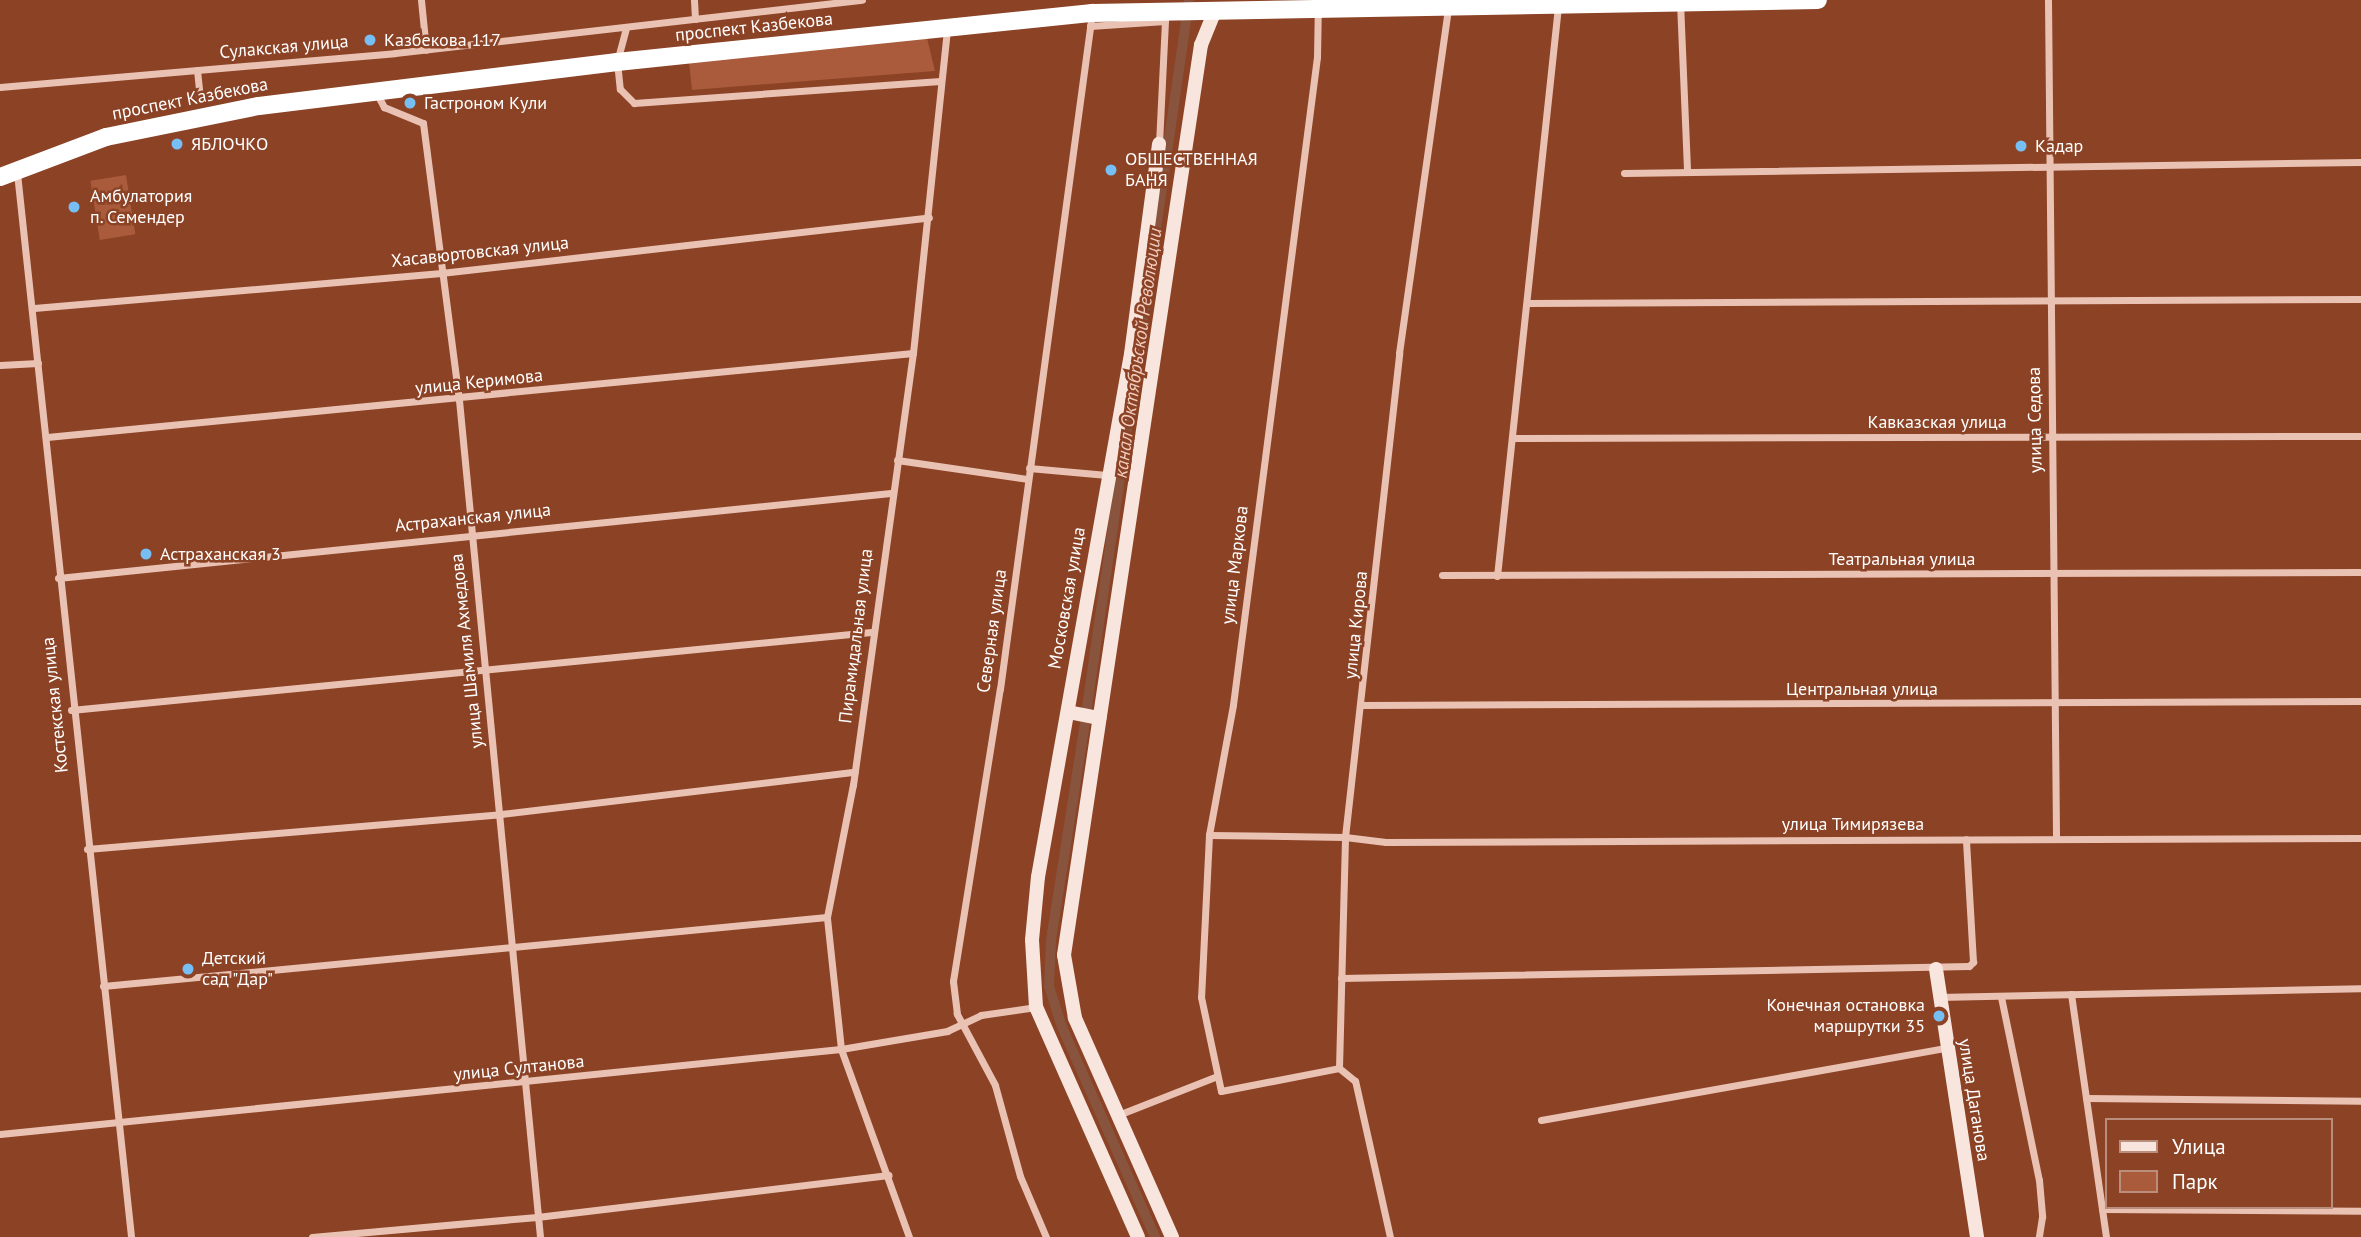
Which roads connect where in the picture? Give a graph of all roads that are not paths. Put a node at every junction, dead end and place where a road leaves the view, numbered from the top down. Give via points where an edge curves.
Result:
1 (421, 0) edge
2 (694, 0) edge
3 (862, 0) edge
4 (1385, 0) edge
5 (1818, 0) edge
6 (2048, 0) edge
7 (1680, 1) edge
8 (1318, 3) edge
9 (1208, 5) edge
10 (1134, 6) junction
11 (1558, 6) junction
12 (1448, 8) junction
13 (695, 19) junction
14 (1091, 19) junction
15 (948, 24) junction
16 (625, 28) junction
17 (426, 50) junction
18 (618, 59) junction
19 (197, 70) junction
20 (940, 80) junction
21 (0, 87) edge
22 (375, 90) junction
23 (200, 100) dead end
24 (1159, 144) joint
25 (2361, 163) edge
26 (2047, 164) junction
27 (1687, 169) junction
28 (5, 171) edge
29 (1624, 173) dead end
30 (929, 217) junction
31 (442, 273) junction
32 (2361, 299) edge
33 (2049, 302) junction
34 (1528, 303) junction
35 (34, 308) junction
36 (913, 354) junction
37 (38, 363) junction
38 (0, 365) edge
39 (459, 400) junction
40 (2361, 436) edge
41 (2051, 437) junction
42 (47, 438) junction
43 (1513, 438) junction
44 (897, 460) junction
45 (1029, 468) junction
46 (1107, 475) junction
47 (1027, 479) junction
48 (891, 493) junction
49 (470, 534) junction
50 (2361, 572) edge
51 (2052, 574) junction
52 (1443, 575) dead end
53 (1497, 576) junction
54 (58, 578) junction
55 (871, 632) junction
56 (485, 669) junction
57 (2361, 701) edge
58 (2053, 704) junction
59 (1363, 705) junction
60 (71, 710) junction
61 (1068, 712) junction
62 (1099, 718) junction
63 (855, 772) junction
64 (500, 814) junction
65 (1209, 835) junction
66 (1345, 837) junction
67 (2361, 838) edge
68 (1966, 839) junction
69 (2056, 839) junction
70 (88, 849) junction
71 (827, 917) junction
72 (510, 948) junction
73 (1934, 969) junction
74 (1341, 978) junction
75 (103, 986) junction
76 (2361, 988) edge
77 (2071, 994) junction
78 (1938, 997) junction
79 (2001, 997) junction
80 (1036, 1007) junction
81 (961, 1022) junction
82 (841, 1049) junction
83 (1945, 1049) junction
84 (1339, 1068) junction
85 (1215, 1077) junction
86 (523, 1083) junction
87 (2086, 1098) junction
88 (2361, 1101) edge
89 (1118, 1115) junction
90 (1541, 1119) dead end
91 (116, 1124) junction
92 (0, 1134) edge
93 (888, 1175) junction
94 (2102, 1209) junction
95 (2361, 1212) edge
96 (537, 1217) junction
97 (131, 1237) edge
98 (312, 1237) edge
99 (540, 1237) edge
100 (909, 1237) edge
101 (1046, 1237) edge
102 (1138, 1237) edge
103 (1172, 1237) edge
104 (1391, 1237) edge
105 (1975, 1237) edge
106 (2039, 1237) edge
107 (2106, 1237) edge

1 - 17 street
2 - 13 street
3 - 13 street, Сулакская улица
4 - 8 highway, проспект Казбекова
5 - 7 highway, проспект Казбекова
6 - 26 street, улица Седова
7 - 11 highway, проспект Казбекова
7 - 27 street
8 - 9 highway, проспект Казбекова
8 - 12 highway, проспект Казбекова
8 - 65 street, улица Маркова via 1317,57 1233,705
9 - 10 highway, проспект Казбекова
9 - 62 main road
10 - 14 highway, проспект Казбекова
10 - 15 highway, проспект Казбекова
11 - 12 highway, проспект Казбекова
11 - 34 street
12 - 59 street, улица Кирова via 1399,353
13 - 16 street, Сулакская улица
14 - 15 highway, проспект Казбекова
14 - 24 street, Московская улица via 1165,21
14 - 45 street, Северная улица
15 - 18 highway, проспект Казбекова
15 - 20 street, Пирамидальная улица
16 - 17 street, Сулакская улица
16 - 18 street
17 - 19 street, Сулакская улица
18 - 20 street via 620,89 634,103
18 - 22 highway, проспект Казбекова
18 - 28 highway, проспект Казбекова via 256,96 103,130
19 - 21 street, Сулакская улица
19 - 23 street
20 - 30 street, Пирамидальная улица
22 - 28 highway, проспект Казбекова via 153,125
22 - 31 street, улица Шамиля Ахмедова via 384,107 423,123
24 - 46 main road, Московская улица via 1131,354
25 - 26 street
26 - 27 street
26 - 33 street, улица Седова
27 - 29 street
28 - 35 street, Костекская улица
30 - 31 street, Хасавюртовская улица
30 - 36 street, Пирамидальная улица
31 - 35 street, Хасавюртовская улица
31 - 39 street, улица Шамиля Ахмедова
32 - 33 street
33 - 34 street
33 - 41 street, улица Седова
34 - 43 street
35 - 37 street, Костекская улица
36 - 39 street, улица Керимова
36 - 44 street, Пирамидальная улица
37 - 38 street
37 - 42 street, Костекская улица
39 - 42 street, улица Керимова
39 - 49 street, улица Шамиля Ахмедова
40 - 41 street, Кавказская улица
41 - 43 street, Кавказская улица
41 - 51 street, улица Седова
42 - 54 street, Костекская улица
43 - 53 street
44 - 47 street
44 - 48 street, Пирамидальная улица
45 - 46 street
45 - 47 street, Северная улица
46 - 61 main road, Московская улица
47 - 81 street, Северная улица via 985,796 953,981
48 - 49 street, Астраханская улица
48 - 55 street, Пирамидальная улица
49 - 54 street, Астраханская улица
49 - 56 street, улица Шамиля Ахмедова
50 - 51 street, Театральная улица
51 - 53 street, Театральная улица
51 - 58 street, улица Седова
52 - 53 street, Театральная улица
54 - 60 street, Костекская улица
55 - 56 street
55 - 63 street, Пирамидальная улица
56 - 60 street
56 - 64 street, улица Шамиля Ахмедова
57 - 58 street, Центральная улица
58 - 59 street, Центральная улица
58 - 69 street, улица Седова
59 - 66 street, улица Кирова
60 - 70 street, Костекская улица
61 - 62 main road
61 - 80 main road, Московская улица via 1038,877 1032,940
62 - 89 main road via 1064,973 1075,1018
63 - 64 street
63 - 71 street, Пирамидальная улица
64 - 70 street
64 - 72 street, улица Шамиля Ахмедова
65 - 66 street, улица Тимирязева
65 - 85 street, улица Маркова via 1201,997
66 - 68 street, улица Тимирязева via 1386,842
66 - 74 street, улица Кирова
67 - 69 street, улица Тимирязева
68 - 69 street, улица Тимирязева
68 - 73 street via 1973,961 1962,967
70 - 75 street, Костекская улица
71 - 72 street
71 - 82 street, Пирамидальная улица
72 - 75 street
72 - 86 street, улица Шамиля Ахмедова
73 - 74 street
73 - 78 main road, улица Даганова
74 - 84 street, улица Кирова
75 - 91 street, Костекская улица
76 - 77 street
77 - 79 street
77 - 87 street
78 - 79 street
78 - 83 main road, улица Даганова
79 - 106 street via 2039,1180
80 - 81 street, улица Султанова
80 - 102 main road, Московская улица
81 - 82 street, улица Султанова via 947,1031
81 - 101 street, Северная улица via 995,1086 1020,1176
82 - 86 street, улица Султанова
82 - 93 street, Пирамидальная улица
83 - 90 street
83 - 105 main road, улица Даганова
84 - 85 street via 1221,1091
84 - 104 street via 1355,1081
85 - 89 street
86 - 91 street, улица Султанова
86 - 96 street, улица Шамиля Ахмедова
87 - 88 street
87 - 94 street
89 - 103 main road
91 - 92 street, улица Султанова
91 - 97 street, Костекская улица
93 - 96 street
93 - 100 street, Пирамидальная улица
94 - 95 street
94 - 107 street
96 - 98 street
96 - 99 street, улица Шамиля Ахмедова

